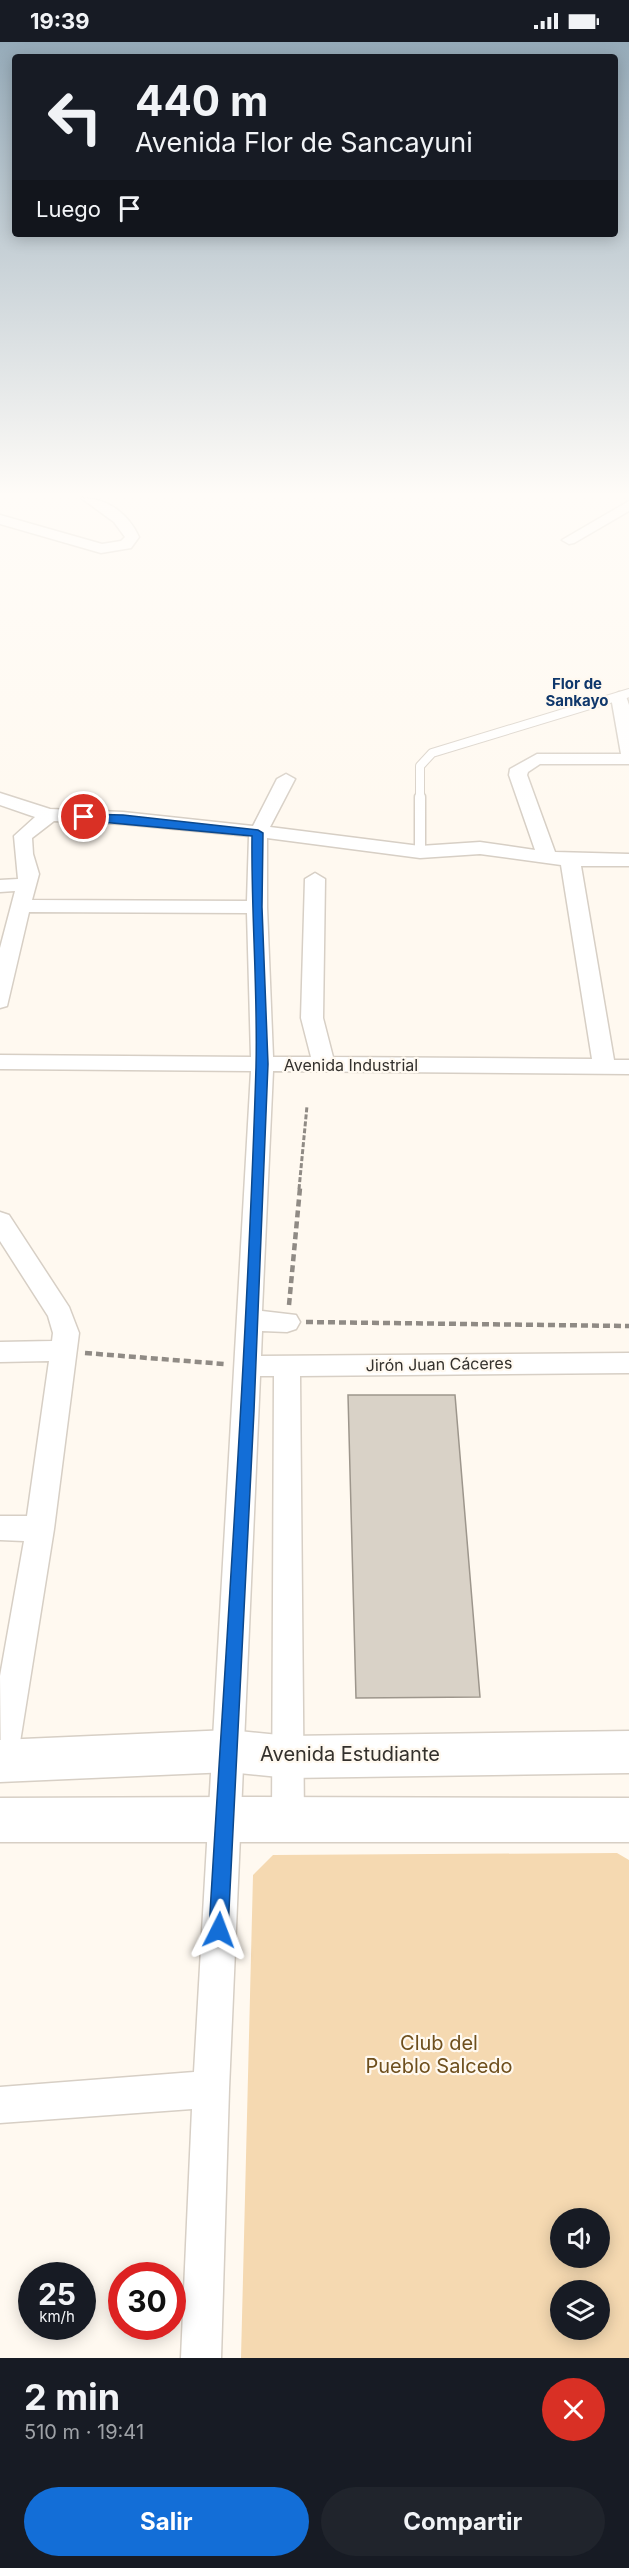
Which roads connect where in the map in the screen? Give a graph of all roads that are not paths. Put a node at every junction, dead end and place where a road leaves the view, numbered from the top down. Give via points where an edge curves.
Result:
1 (624, 695) edge
2 (629, 753) edge
3 (629, 759) edge
4 (286, 779) dead end
5 (0, 798) edge
6 (50, 815) junction
7 (258, 833) junction
8 (420, 852) junction
9 (548, 857) junction
10 (570, 860) junction
11 (629, 860) edge
12 (315, 879) dead end
13 (27, 885) junction
14 (0, 886) edge
15 (21, 906) junction
16 (257, 907) junction
17 (0, 1001) edge
18 (0, 1062) edge
19 (262, 1064) junction
20 (324, 1064) junction
21 (604, 1066) junction
22 (629, 1067) edge
23 (0, 1221) edge
24 (250, 1321) junction
25 (287, 1322) road end
26 (65, 1351) junction
27 (0, 1352) edge
28 (629, 1363) edge
29 (249, 1366) junction
30 (287, 1366) junction
31 (0, 1528) edge
32 (40, 1529) junction
33 (229, 1751) junction
34 (629, 1752) edge
35 (289, 1757) junction
36 (1, 1761) edge
37 (224, 1817) junction
38 (0, 1820) edge
39 (288, 1820) junction
40 (629, 1820) edge
41 (211, 2089) junction
42 (0, 2105) edge
43 (201, 2358) edge

1 - 2 street
1 - 8 lane via 432,753 420,766
3 - 9 street via 537,759 519,768 518,776
4 - 7 street
5 - 6 street
6 - 7 street via 123,818
6 - 13 street via 23,836
7 - 8 street
7 - 16 street
8 - 9 street via 480,848
9 - 10 street
10 - 11 street
10 - 21 street
12 - 20 street via 312,1018
13 - 14 street
13 - 15 street
15 - 16 street
15 - 17 street
16 - 19 street
18 - 19 street, Avenida Industrial
19 - 20 street, Avenida Industrial
19 - 24 street
20 - 21 street, Avenida Industrial
21 - 22 street, Avenida Industrial
23 - 26 street via 60,1314 66,1333
24 - 25 street
24 - 29 street
26 - 27 street
26 - 32 street
28 - 30 street, Jirón Juan Cáceres
29 - 30 street, Jirón Juan Cáceres
29 - 33 street
30 - 35 street
31 - 32 street
32 - 36 street
33 - 35 street, Avenida Estudiante
33 - 36 street, Avenida Estudiante
33 - 37 street
34 - 35 street, Avenida Estudiante
35 - 39 street
37 - 38 street
37 - 39 street
37 - 41 street
39 - 40 street
41 - 42 street
41 - 43 street

